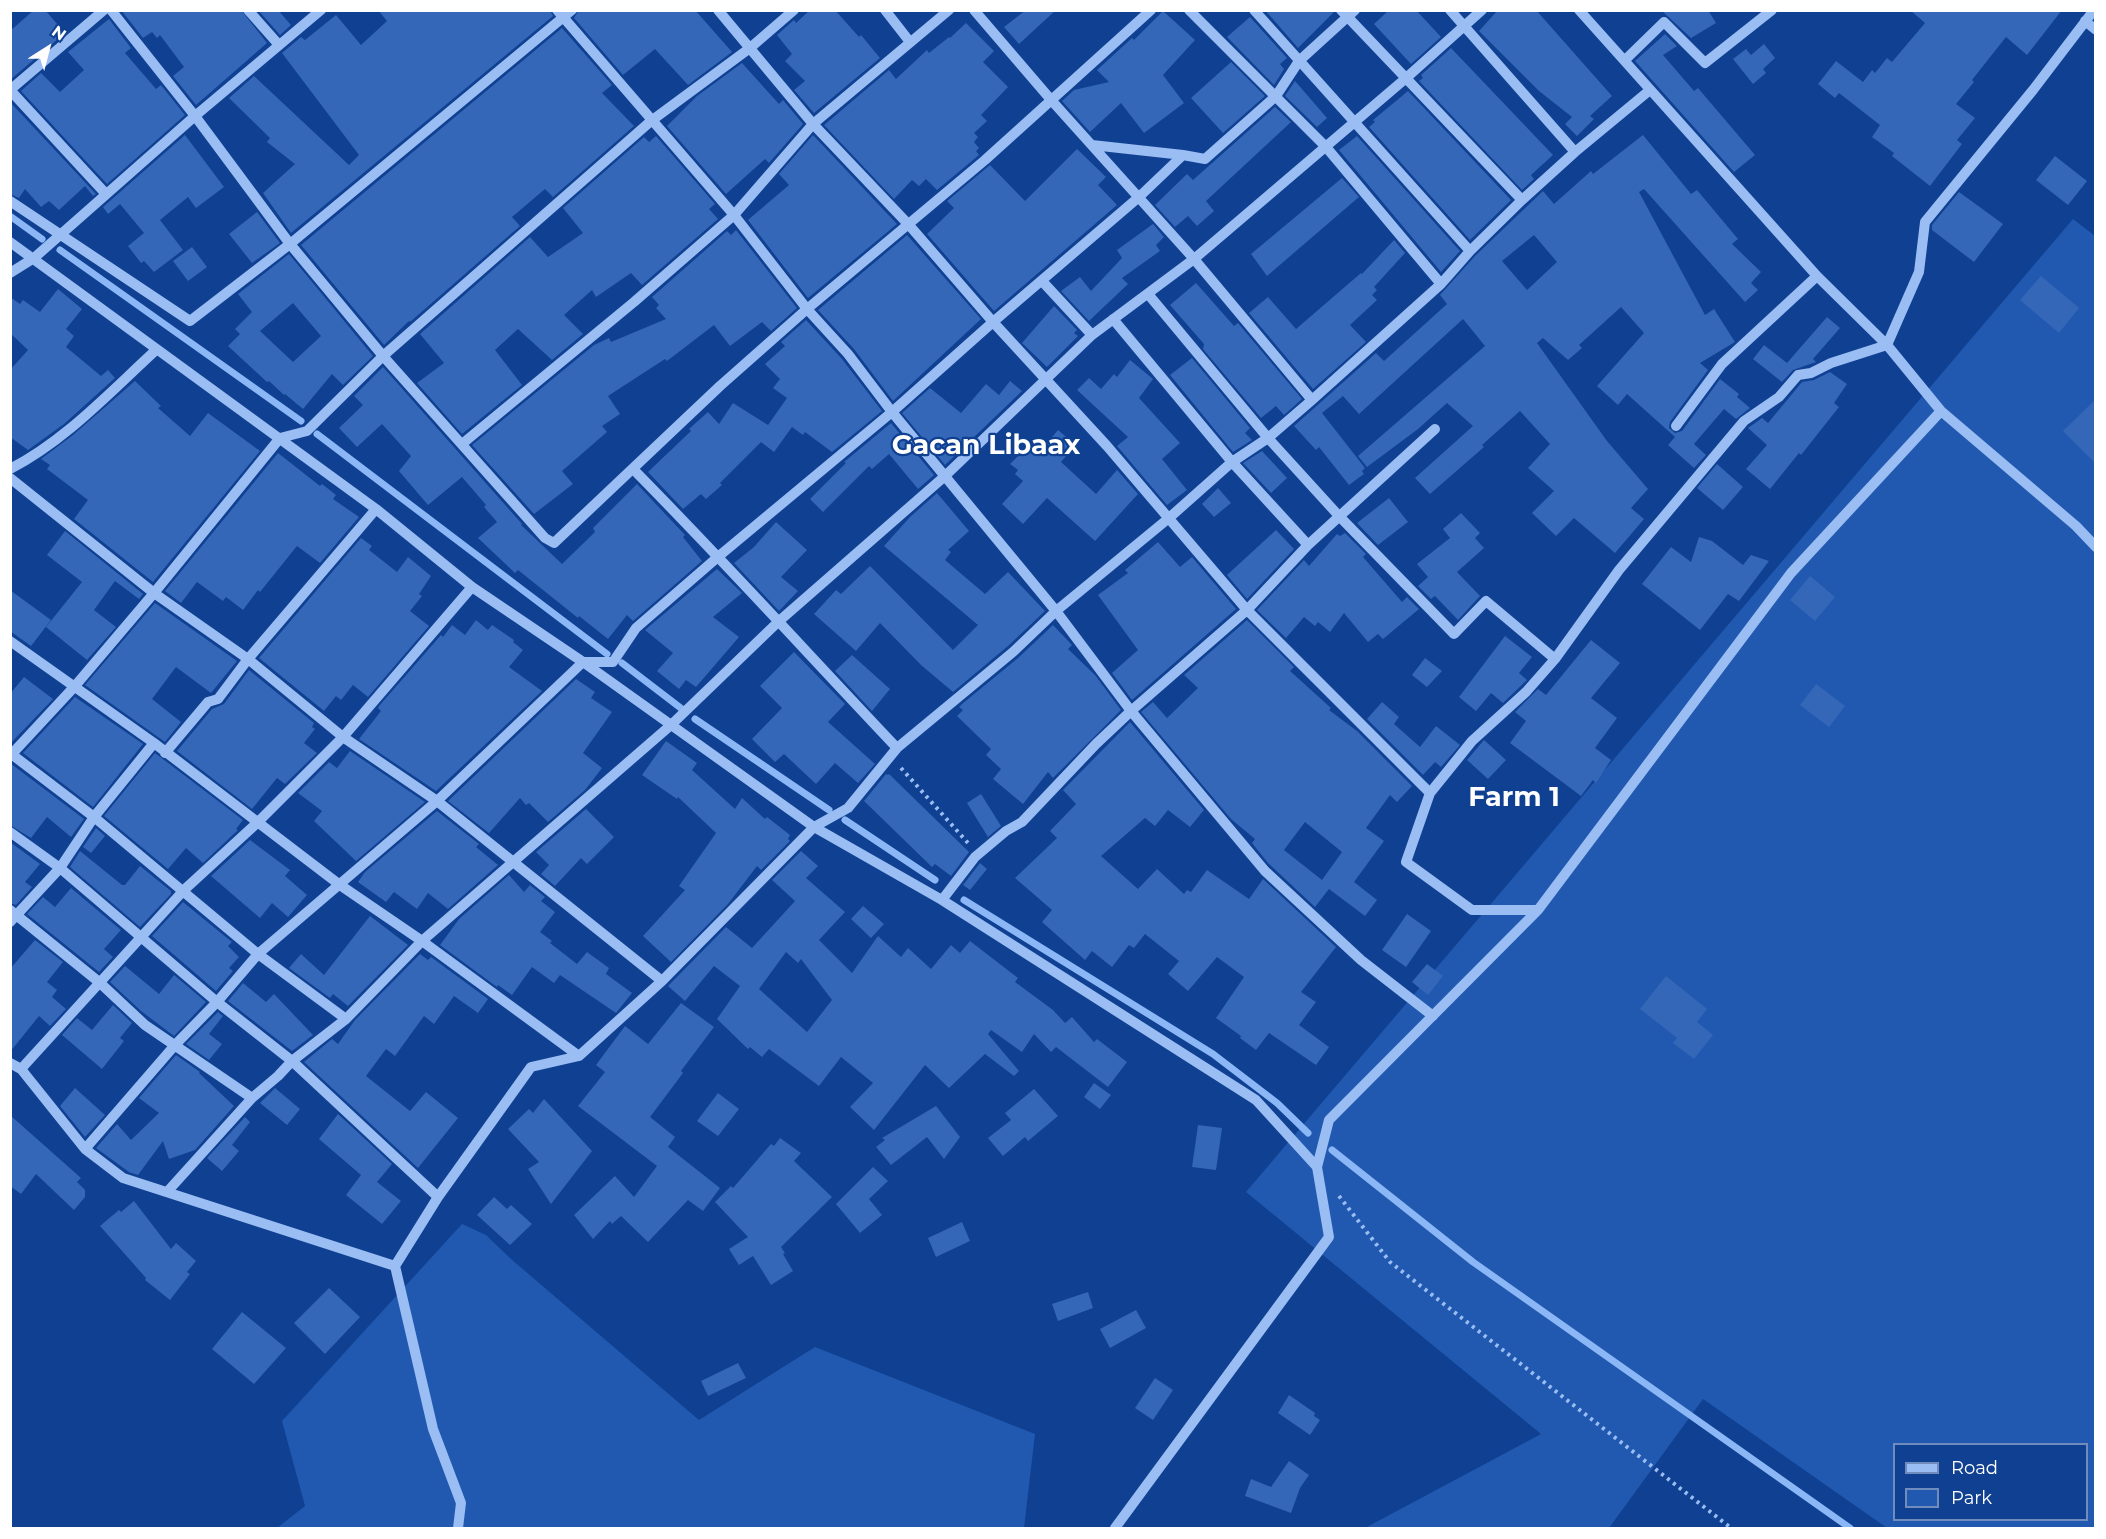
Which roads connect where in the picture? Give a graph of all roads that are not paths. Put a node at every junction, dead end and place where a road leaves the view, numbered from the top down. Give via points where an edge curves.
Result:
1 (104, 10) edge
2 (111, 10) edge
3 (248, 10) edge
4 (321, 10) edge
5 (718, 10) edge
6 (794, 10) edge
7 (885, 10) edge
8 (949, 10) edge
9 (974, 10) edge
10 (1150, 10) edge
11 (1189, 10) edge
12 (1254, 10) edge
13 (1450, 10) edge
14 (1482, 10) edge
15 (1580, 10) edge
16 (1772, 10) edge
17 (2094, 10) edge
18 (564, 13) edge
19 (1348, 13) edge
20 (2085, 21) junction
21 (1464, 26) junction
22 (2096, 30) edge
23 (910, 42) junction
24 (279, 45) junction
25 (750, 48) junction
26 (1625, 60) junction
27 (1299, 61) junction
28 (1405, 80) junction
29 (10, 90) edge
30 (1650, 90) junction
31 (1276, 96) junction
32 (1052, 101) junction
33 (195, 116) junction
34 (651, 121) junction
35 (1354, 123) junction
36 (813, 124) junction
37 (1092, 145) junction
38 (1326, 147) junction
39 (1575, 152) junction
40 (1183, 155) junction
41 (106, 194) junction
42 (1139, 197) junction
43 (10, 201) edge
44 (1522, 201) junction
45 (734, 216) junction
46 (909, 225) junction
47 (59, 235) junction
48 (10, 242) edge
49 (290, 244) junction
50 (1470, 251) junction
51 (34, 258) junction
52 (1194, 259) junction
53 (10, 273) edge
54 (1817, 276) junction
55 (1042, 281) junction
56 (1441, 284) junction
57 (1148, 294) junction
58 (807, 309) junction
59 (1113, 319) junction
60 (993, 322) junction
61 (1092, 335) junction
62 (1887, 345) junction
63 (156, 350) junction
64 (383, 356) junction
65 (1046, 380) junction
66 (1312, 400) junction
67 (1941, 411) junction
68 (892, 412) junction
69 (1676, 426) dead end
70 (1435, 429) dead end
71 (280, 438) junction
72 (1268, 438) junction
73 (462, 444) junction
74 (1232, 462) junction
75 (633, 469) junction
76 (10, 470) edge
77 (945, 476) junction
78 (10, 478) edge
79 (376, 509) junction
80 (1339, 516) junction
81 (1169, 518) junction
82 (1308, 545) junction
83 (2096, 547) edge
84 (719, 556) junction
85 (472, 587) junction
86 (154, 593) junction
87 (1247, 610) junction
88 (1056, 611) junction
89 (778, 622) junction
90 (10, 641) edge
91 (248, 659) junction
92 (1555, 659) junction
93 (583, 662) junction
94 (75, 686) junction
95 (1131, 711) junction
96 (671, 724) junction
97 (343, 737) junction
98 (154, 744) junction
99 (897, 748) junction
100 (165, 753) junction
101 (11, 754) edge
102 (1430, 793) junction
103 (436, 801) junction
104 (94, 817) junction
105 (257, 823) junction
106 (814, 827) junction
107 (10, 832) edge
108 (512, 863) junction
109 (60, 868) junction
110 (340, 885) junction
111 (184, 890) junction
112 (942, 900) junction
113 (1538, 910) junction
114 (13, 916) edge
115 (143, 938) junction
116 (422, 941) junction
117 (258, 954) junction
118 (662, 981) junction
119 (99, 982) junction
120 (217, 1002) junction
121 (1433, 1016) junction
122 (346, 1019) junction
123 (175, 1045) junction
124 (579, 1056) junction
125 (292, 1061) junction
126 (10, 1063) edge
127 (21, 1069) junction
128 (252, 1098) junction
129 (85, 1149) junction
130 (1317, 1167) junction
131 (167, 1192) junction
132 (438, 1197) junction
133 (395, 1266) junction
134 (458, 1528) edge
135 (1114, 1528) edge

1 - 29 street
2 - 33 street
3 - 24 street
4 - 24 street
5 - 25 street
6 - 25 street
7 - 23 street
8 - 23 street
9 - 32 street
10 - 32 street
11 - 31 street
12 - 27 street
13 - 21 street
14 - 21 street
15 - 26 street
16 - 26 street via 1706,63 1664,22
17 - 20 street
18 - 34 street
18 - 49 street
19 - 27 street
19 - 28 street
20 - 22 street
20 - 62 street via 1925,222 1919,272
21 - 28 street
21 - 39 street
23 - 36 street
24 - 33 street
25 - 34 street
25 - 36 street
26 - 30 street
27 - 31 street
27 - 35 street
28 - 35 street
28 - 44 street
29 - 41 street
30 - 39 street
30 - 54 street
31 - 38 street
31 - 40 street via 1205,159
32 - 37 street
32 - 46 street
33 - 41 street
33 - 49 street
34 - 45 street
34 - 64 street
35 - 38 street
35 - 50 street
36 - 45 street
36 - 46 street
37 - 40 street
37 - 42 street
38 - 52 street
38 - 56 street
39 - 44 street
40 - 42 street
41 - 47 street
42 - 52 street
42 - 55 street
43 - 47 street
44 - 50 street
45 - 58 street
45 - 73 street
46 - 58 street
46 - 60 street
47 - 49 street via 190,321
47 - 51 street
48 - 51 street
49 - 64 street
50 - 56 street
51 - 53 street
51 - 63 street
52 - 57 street
52 - 66 street
54 - 62 street
54 - 69 street via 1722,364
55 - 60 street
55 - 61 street
56 - 66 street
57 - 59 street
57 - 72 street
58 - 68 street
58 - 75 street
59 - 61 street
59 - 74 street
60 - 65 street
60 - 68 street
61 - 65 street
62 - 67 street
62 - 92 street via 1798,375 1779,398 1744,421 1619,570
63 - 71 street
63 - 76 street via 61,436
64 - 71 street via 307,431
64 - 73 street
65 - 77 street
65 - 81 street
66 - 72 street
67 - 83 street
67 - 113 street via 1791,573
68 - 77 street
68 - 84 street
70 - 80 street
71 - 79 street
71 - 86 street
72 - 74 street
72 - 80 street
73 - 75 street via 544,538 554,543
74 - 81 street
74 - 82 street
75 - 84 street
77 - 88 street
77 - 89 street
78 - 86 street
79 - 85 street
79 - 91 street
80 - 82 street
80 - 92 street via 1454,634 1486,601
81 - 87 street
81 - 88 street
82 - 87 street
84 - 89 street
84 - 93 street via 636,628 613,662
85 - 93 street
85 - 97 street
86 - 91 street
86 - 94 street
87 - 95 street
87 - 102 street
88 - 95 street
88 - 99 street
89 - 96 street
89 - 99 street
90 - 94 street
91 - 97 street
91 - 100 street via 218,699 208,702
92 - 102 street via 1526,692 1472,741
93 - 96 street
93 - 103 street
94 - 98 street
94 - 101 street
95 - 112 street via 1022,822 975,856
95 - 121 street via 1265,871 1360,960
96 - 106 street
96 - 108 street
97 - 103 street
97 - 105 street
98 - 100 street
98 - 104 street
99 - 106 street via 848,808
100 - 105 street
101 - 104 street
102 - 113 street via 1406,862 1472,910
103 - 108 street
103 - 110 street
104 - 109 street
104 - 111 street
105 - 110 street
105 - 111 street
106 - 112 street
106 - 118 street
107 - 109 street
108 - 116 street
108 - 118 street
109 - 114 street
109 - 115 street
110 - 116 street
110 - 117 street
111 - 115 street
111 - 117 street
112 - 130 street via 1256,1100
113 - 121 street
114 - 119 street
115 - 119 street
115 - 120 street
116 - 122 street
116 - 124 street
117 - 120 street
117 - 122 street
118 - 124 street
119 - 123 street via 145,1025
119 - 127 street
120 - 123 street
120 - 125 street
121 - 130 street via 1329,1120
122 - 125 street
123 - 128 street
123 - 129 street
124 - 132 street via 531,1067
125 - 128 street
125 - 132 street
126 - 127 street
127 - 129 street
128 - 131 street
129 - 131 street via 123,1178
130 - 135 street via 1329,1237
131 - 133 street
132 - 133 street
133 - 134 street via 433,1429 461,1503

